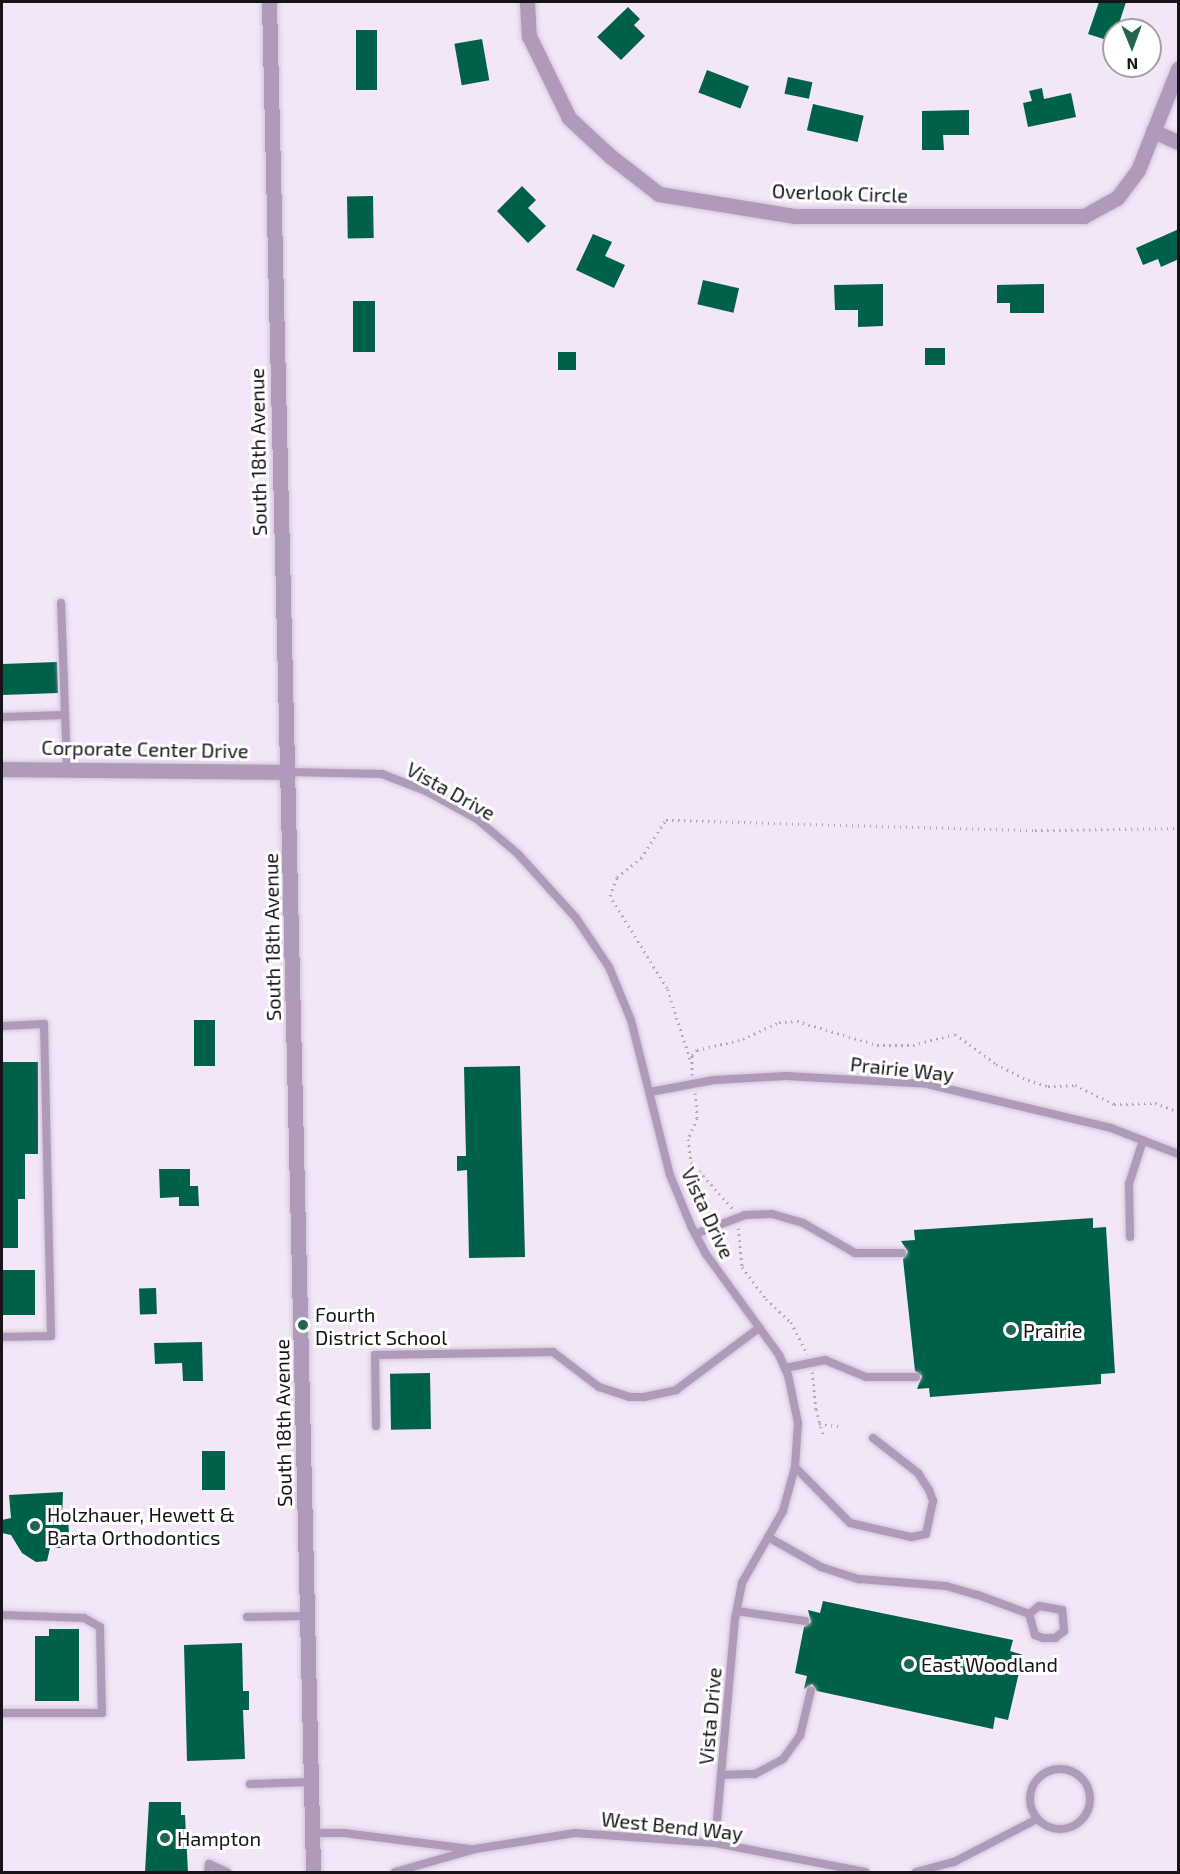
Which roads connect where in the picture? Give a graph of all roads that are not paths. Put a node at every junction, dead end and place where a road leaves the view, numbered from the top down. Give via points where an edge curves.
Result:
1 (269, 2) edge
2 (527, 2) edge
3 (1179, 69) edge
4 (1153, 131) junction
5 (1179, 142) edge
6 (61, 603) dead end
7 (65, 715) junction
8 (2, 717) edge
9 (2, 769) edge
10 (67, 769) junction
11 (289, 772) junction
12 (2, 1026) edge
13 (650, 1092) junction
14 (1143, 1140) junction
15 (1179, 1154) edge
16 (695, 1234) junction
17 (1130, 1237) dead end
18 (902, 1253) dead end
19 (759, 1328) junction
20 (2, 1337) edge
21 (785, 1368) junction
22 (915, 1377) dead end
23 (376, 1426) dead end
24 (873, 1438) dead end
25 (795, 1467) junction
26 (768, 1538) junction
27 (737, 1611) junction
28 (1029, 1614) junction
29 (2, 1615) edge
30 (308, 1616) junction
31 (247, 1617) dead end
32 (805, 1621) dead end
33 (812, 1690) dead end
34 (2, 1713) edge
35 (721, 1774) junction
36 (310, 1782) junction
37 (250, 1784) dead end
38 (1037, 1819) junction
39 (312, 1833) junction
40 (715, 1844) junction
41 (475, 1849) junction
42 (208, 1872) edge
43 (227, 1872) edge
44 (313, 1872) edge
45 (395, 1872) edge
46 (865, 1872) edge
47 (916, 1872) edge

1 - 11 street, South 18th Avenue
2 - 4 street, Overlook Circle via 529,36 569,118 659,194 795,216 1084,216 1117,198 1138,170
3 - 4 street, Overlook Circle
4 - 5 street
6 - 7 lane
7 - 8 lane
7 - 10 lane
9 - 10 street, Corporate Center Drive
10 - 11 street, Corporate Center Drive
11 - 13 lane, Vista Drive via 382,774 477,819 518,854 576,918 609,967 632,1020
11 - 30 street, South 18th Avenue
12 - 20 lane via 44,1024 51,1336
13 - 14 lane, Prairie Way via 786,1076 927,1084 1111,1128
13 - 16 lane, Vista Drive via 670,1175
14 - 15 lane, Prairie Way
14 - 17 lane via 1129,1184
16 - 18 lane via 736,1218 772,1214 803,1223 855,1253
16 - 19 lane, Vista Drive
19 - 21 lane, Vista Drive
19 - 23 lane via 676,1390 644,1397 598,1388 553,1352 375,1355
21 - 22 lane via 809,1360 825,1360 866,1377
21 - 25 lane, Vista Drive via 798,1423
24 - 25 lane via 918,1473 929,1490 933,1502 926,1534 911,1537 850,1523
25 - 26 lane, Vista Drive via 783,1510
26 - 27 lane, Vista Drive via 742,1583
26 - 28 lane via 836,1572 867,1580 946,1586
27 - 32 lane
27 - 35 lane, Vista Drive
28 - 28 lane via 1039,1606 1062,1610 1064,1631 1055,1638 1035,1635
29 - 34 lane via 84,1618 100,1627 102,1713
30 - 31 lane
30 - 36 street, South 18th Avenue
33 - 35 lane via 800,1736 783,1759 755,1774
35 - 40 lane, Vista Drive
36 - 37 lane
36 - 39 street, South 18th Avenue
38 - 38 lane via 1044,1825 1064,1829 1081,1820 1090,1803 1080,1776 1061,1769 1042,1774 1035,1781 1029,1800
38 - 47 lane via 954,1862
39 - 41 lane, West Bend Way via 344,1833
39 - 44 street, South 18th Avenue
40 - 41 lane, West Bend Way via 575,1833
40 - 46 lane, West Bend Way
41 - 45 lane, West Bend Way
42 - 43 lane via 209,1864

